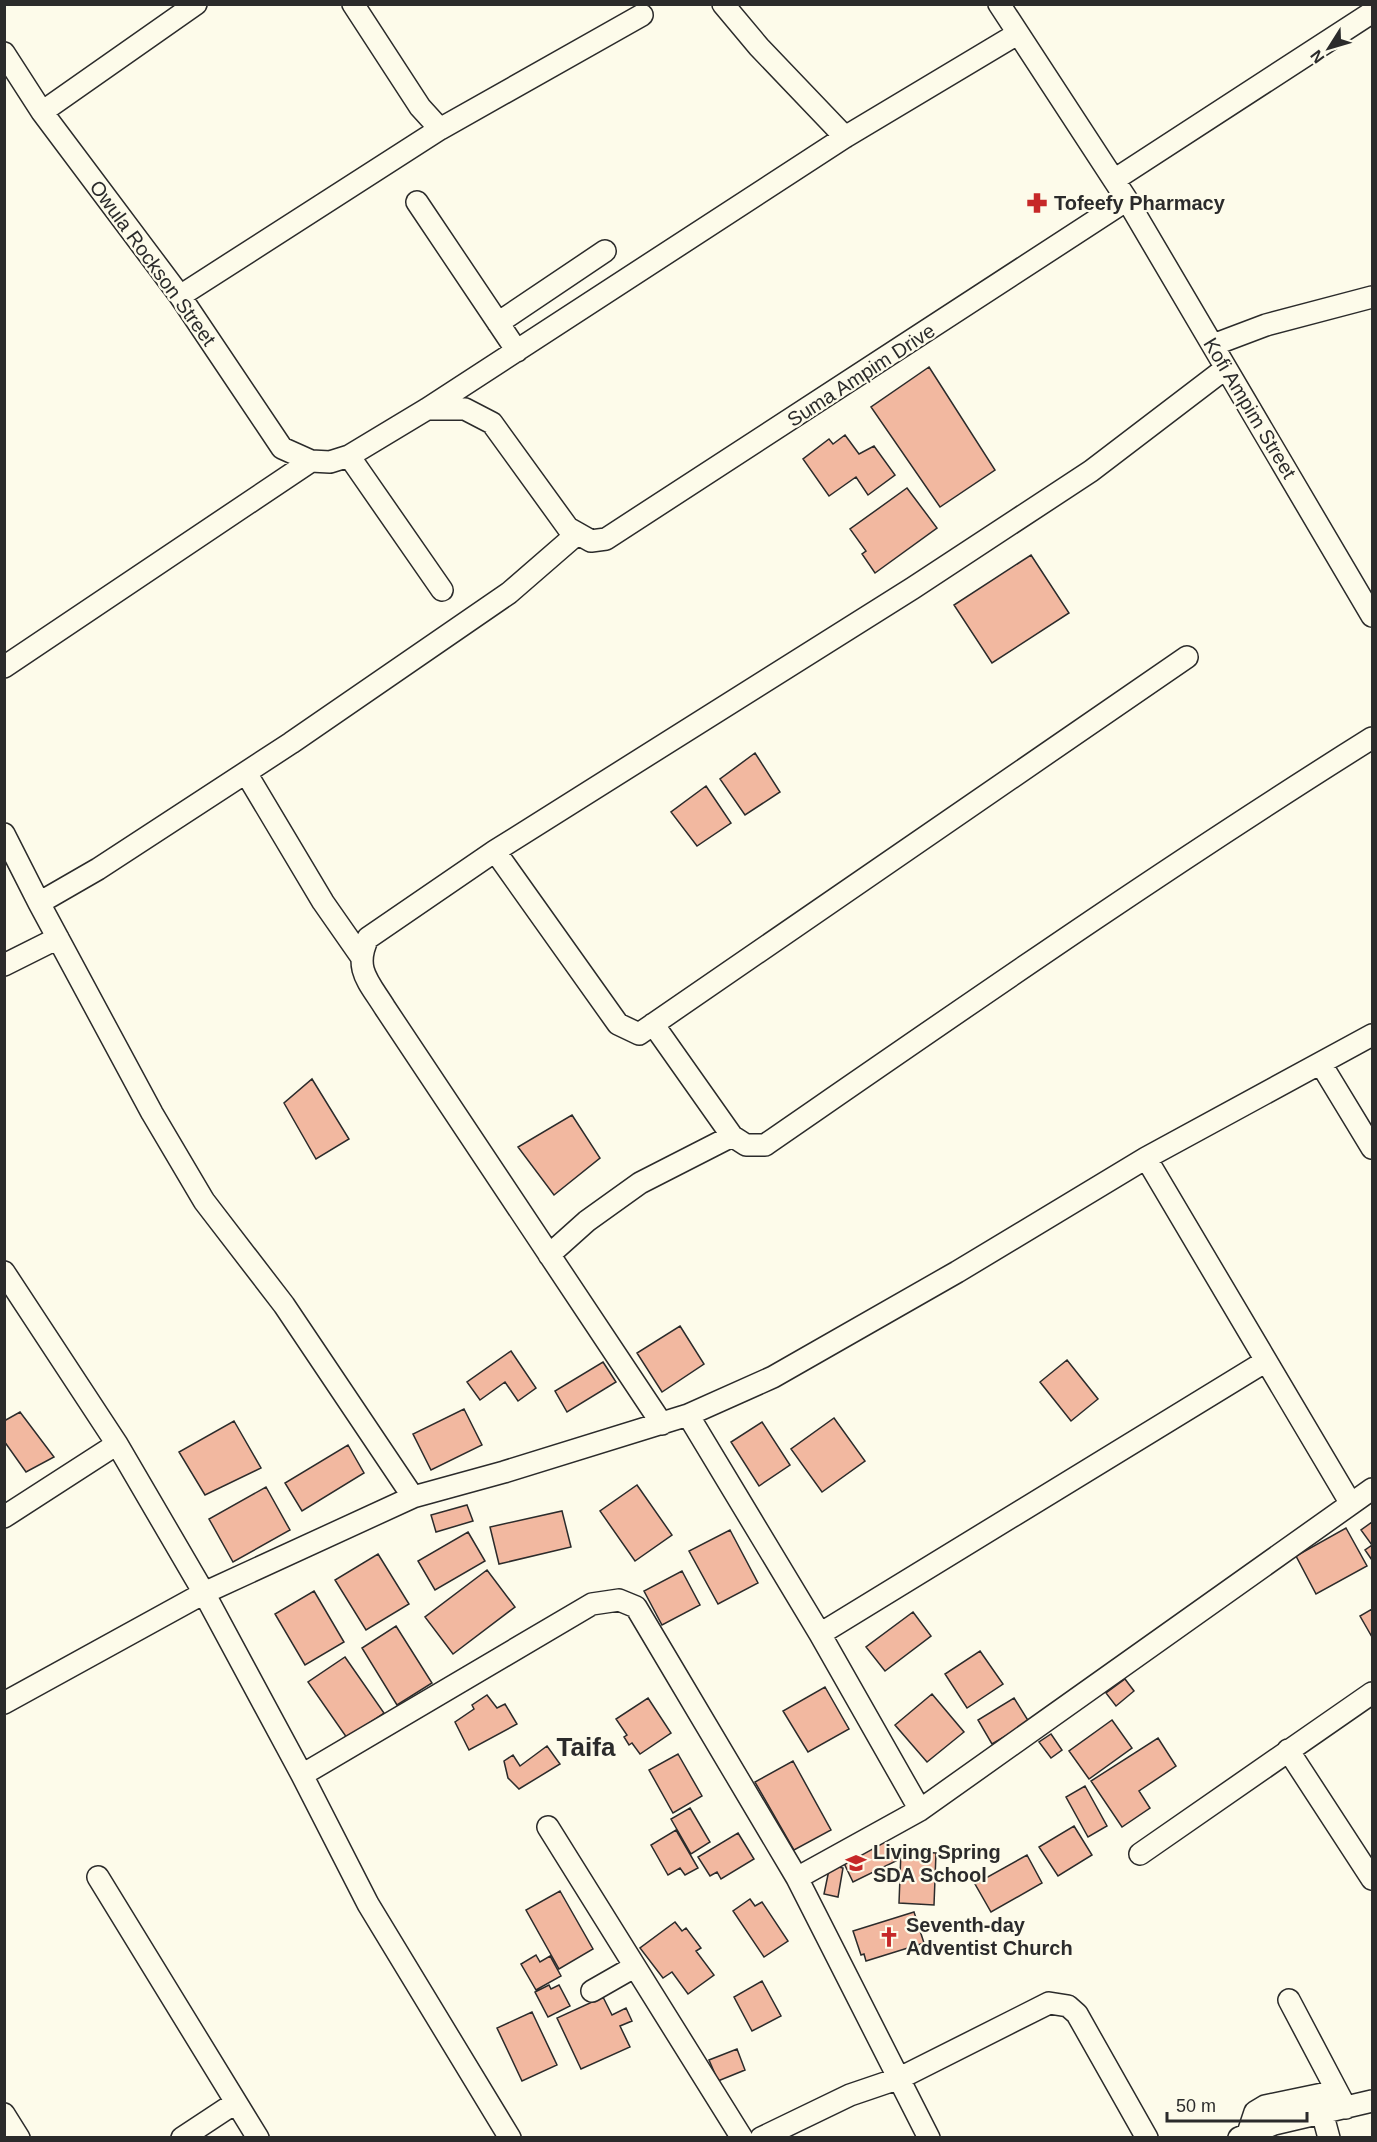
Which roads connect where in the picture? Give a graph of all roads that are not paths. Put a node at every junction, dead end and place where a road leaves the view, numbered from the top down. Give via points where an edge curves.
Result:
1 (196, 4) edge
2 (352, 4) edge
3 (723, 4) edge
4 (999, 4) edge
5 (1370, 11) edge
6 (642, 15) dead end
7 (1017, 34) junction
8 (4, 53) edge
9 (42, 112) junction
10 (440, 129) junction
11 (845, 137) junction
12 (1114, 180) junction
13 (1127, 200) junction
14 (417, 202) dead end
15 (605, 251) dead end
16 (180, 296) junction
17 (1372, 297) edge
18 (498, 323) junction
19 (1213, 345) junction
20 (517, 351) junction
21 (1226, 368) junction
22 (427, 409) junction
23 (349, 456) junction
24 (311, 461) junction
25 (584, 538) junction
26 (442, 590) dead end
27 (1372, 616) edge
28 (1187, 657) dead end
29 (4, 667) edge
30 (1372, 738) edge
31 (246, 773) junction
32 (4, 834) edge
33 (495, 851) junction
34 (39, 903) junction
35 (58, 938) junction
36 (360, 955) junction
37 (4, 965) edge
38 (653, 1024) junction
39 (1372, 1035) edge
40 (1321, 1064) junction
41 (732, 1136) junction
42 (1372, 1148) edge
43 (1146, 1158) junction
44 (549, 1255) junction
45 (4, 1272) edge
46 (1266, 1360) junction
47 (688, 1415) junction
48 (662, 1424) junction
49 (117, 1444) junction
50 (1372, 1489) edge
51 (413, 1497) junction
52 (1351, 1504) junction
53 (4, 1517) edge
54 (204, 1593) junction
55 (820, 1634) junction
56 (1372, 1693) edge
57 (4, 1704) edge
58 (1288, 1750) junction
59 (302, 1775) junction
60 (920, 1810) junction
61 (548, 1827) dead end
62 (1140, 1854) dead end
63 (98, 1877) dead end
64 (797, 1878) junction
65 (1372, 1879) edge
66 (634, 1967) junction
67 (592, 1991) dead end
68 (1289, 2000) dead end
69 (900, 2078) junction
70 (1341, 2099) junction
71 (1372, 2102) edge
72 (236, 2103) junction
73 (1322, 2112) junction
74 (4, 2114) edge
75 (1243, 2135) edge
76 (19, 2138) edge
77 (182, 2138) edge
78 (258, 2138) edge
79 (510, 2138) edge
80 (742, 2138) edge
81 (761, 2138) edge
82 (929, 2138) edge
83 (1148, 2138) edge
84 (1329, 2138) edge

1 - 9 street
2 - 10 street via 420,107
3 - 11 street
4 - 7 street, Kofi Ampim Street
5 - 12 street
6 - 10 street
7 - 11 street
7 - 12 street, Kofi Ampim Street
8 - 9 street, Owula Rockson Street
9 - 16 street, Owula Rockson Street
10 - 16 street
11 - 20 street
12 - 13 street, Kofi Ampim Street
13 - 19 street, Kofi Ampim Street
13 - 25 street, Suma Ampim Drive via 606,539
14 - 18 street
15 - 18 street
16 - 24 street, Owula Rockson Street via 282,447
17 - 19 street via 1266,325
18 - 20 street
19 - 21 street, Kofi Ampim Street
20 - 22 street
21 - 27 street, Kofi Ampim Street
21 - 33 street via 1071,484
22 - 23 street
22 - 25 street via 465,409 492,423 568,528
23 - 24 street via 330,462
23 - 26 street
24 - 29 street
25 - 31 street
28 - 38 street
30 - 41 street via 1044,953 765,1145 746,1145
31 - 34 street
31 - 36 street via 323,902
32 - 34 street
33 - 36 street via 380,928 368,938
33 - 38 street via 618,1024 639,1034
34 - 35 street
35 - 37 street
35 - 51 street via 204,1201 284,1305
36 - 44 street via 362,969 385,1008
38 - 41 street
39 - 40 street
40 - 42 street
40 - 43 street
41 - 44 street via 640,1183 587,1221
43 - 46 street
43 - 47 street via 773,1377
44 - 48 street
45 - 49 street
46 - 52 street
46 - 55 street
47 - 48 street
47 - 55 street
48 - 51 street
49 - 53 street
49 - 54 street
50 - 52 street
51 - 54 street
52 - 60 street
54 - 57 street
54 - 59 street
55 - 60 street
56 - 58 street
58 - 62 street
58 - 65 street
59 - 64 street via 592,1604 619,1600 636,1607
59 - 79 street via 368,1904
60 - 64 street
61 - 66 street
63 - 72 street
64 - 69 street
66 - 67 street
66 - 80 street
68 - 70 street
69 - 81 street via 850,2095
69 - 82 street
69 - 83 street via 1049,2003 1068,2006 1077,2014
70 - 71 street
70 - 73 street
70 - 75 street via 1265,2106 1255,2112
72 - 77 street
72 - 78 street
73 - 75 street
73 - 84 street
74 - 76 street

